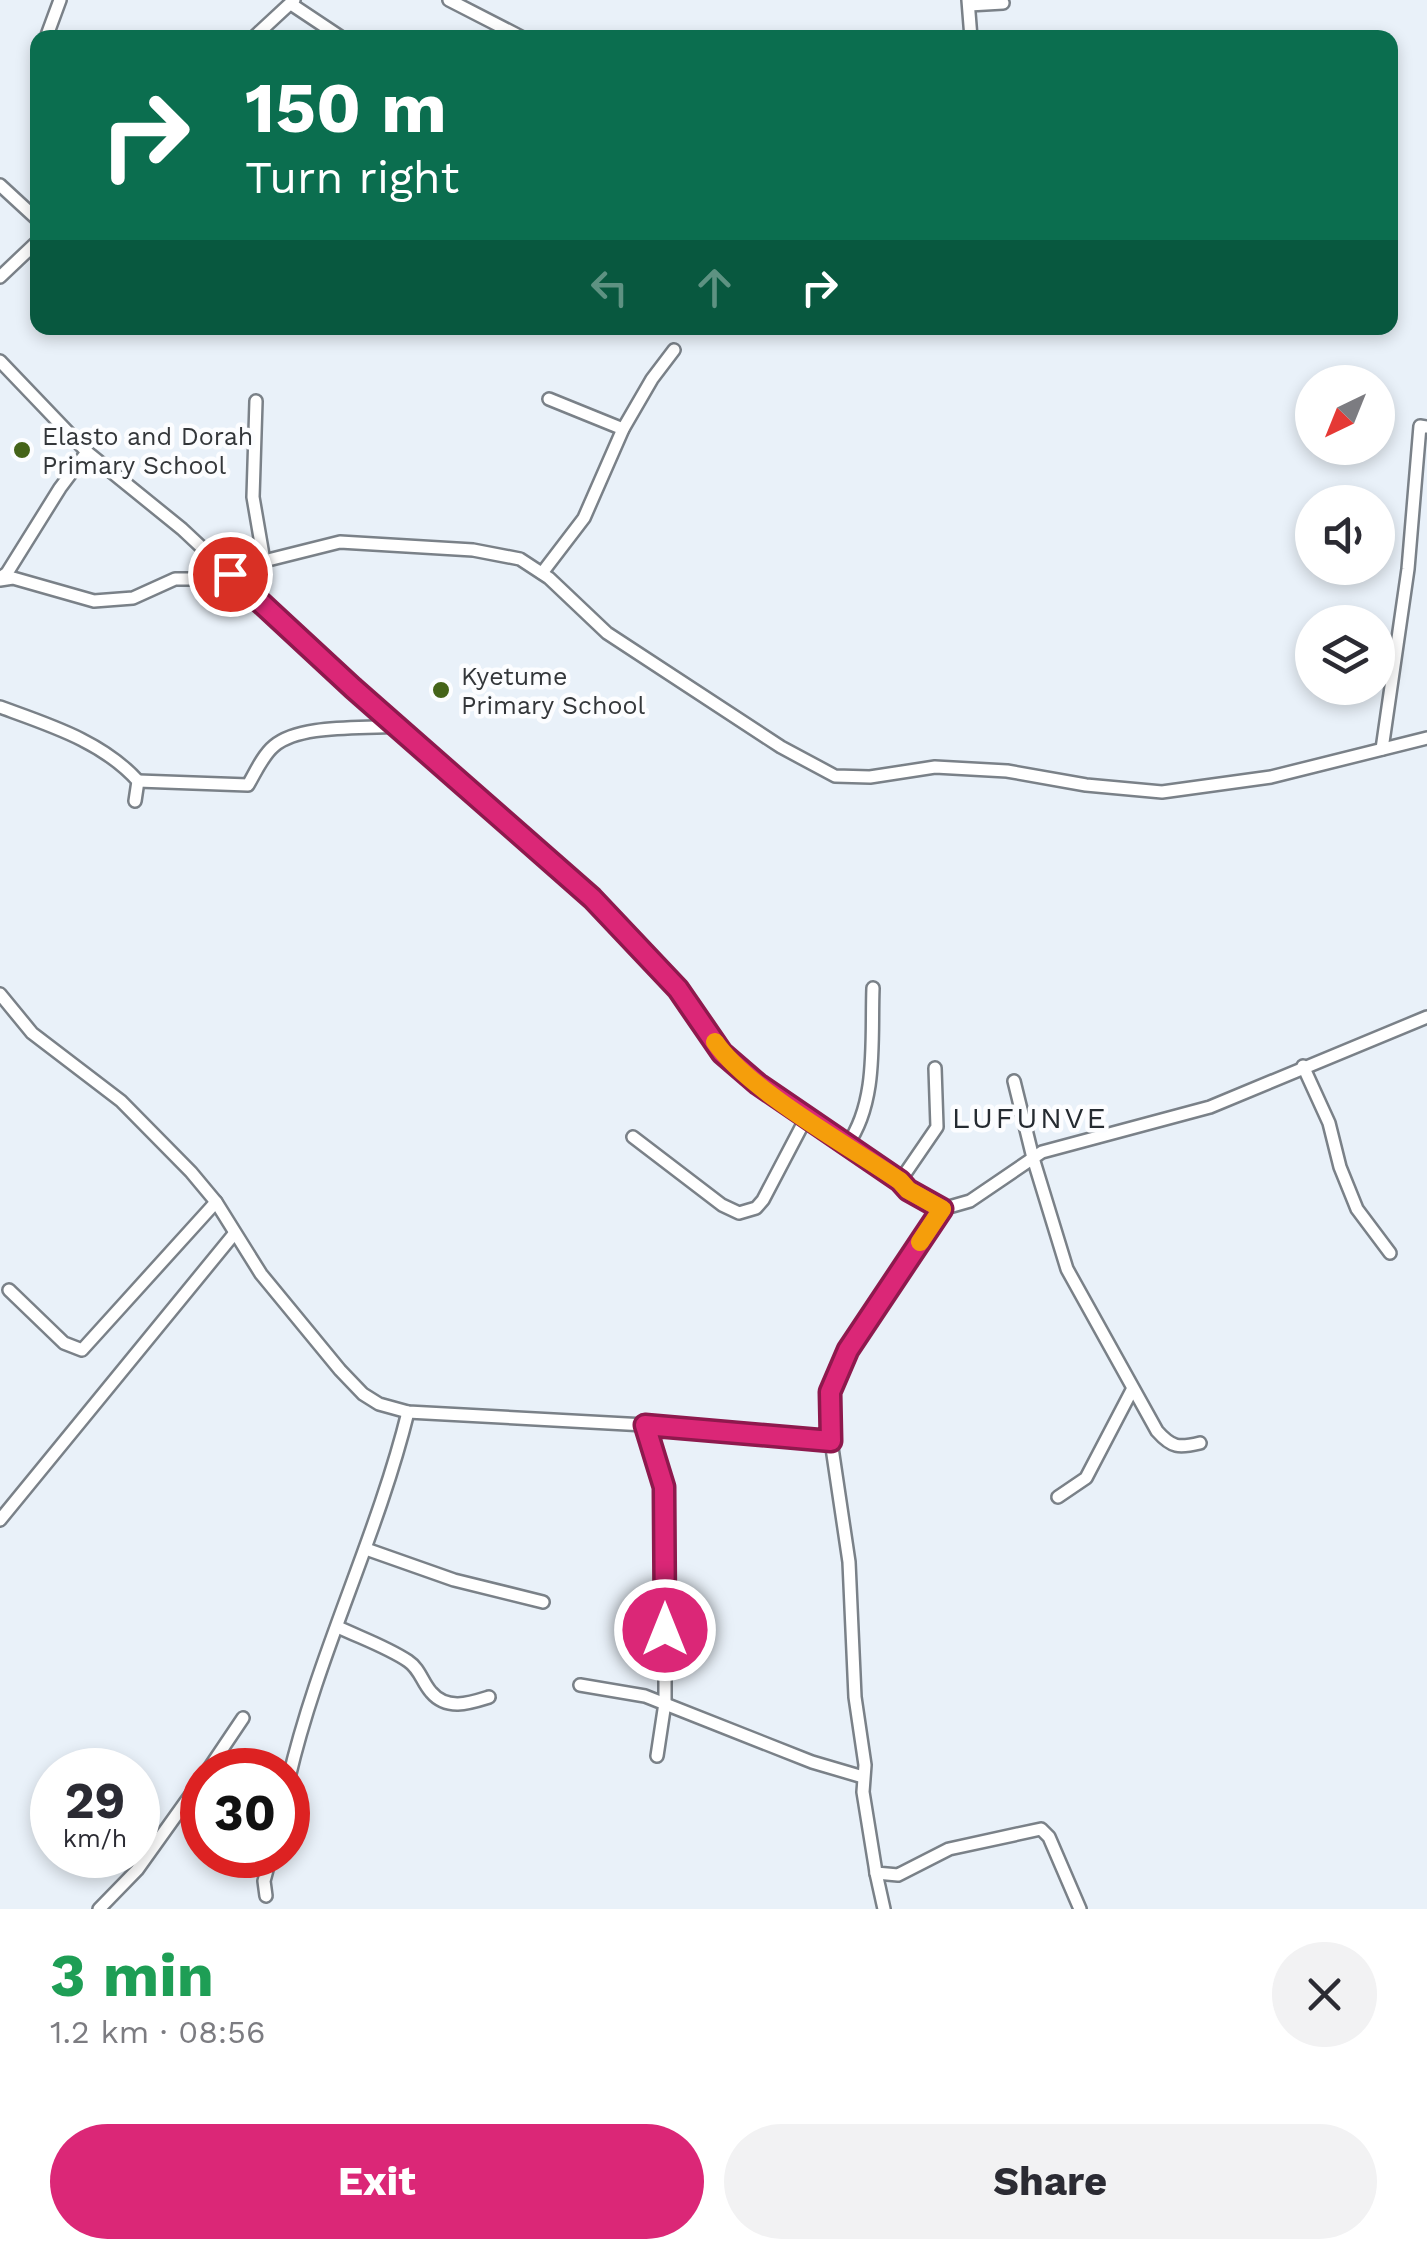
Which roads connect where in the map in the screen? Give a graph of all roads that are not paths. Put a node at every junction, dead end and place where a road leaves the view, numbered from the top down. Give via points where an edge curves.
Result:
1 (60, 0) edge
2 (449, 0) edge
3 (292, 2) edge
4 (968, 2) edge
5 (1003, 2) dead end
6 (49, 30) edge
7 (262, 30) edge
8 (331, 30) edge
9 (507, 30) edge
10 (970, 30) edge
11 (0, 185) edge
12 (30, 213) edge
13 (30, 248) edge
14 (0, 276) edge
15 (674, 350) dead end
16 (0, 361) edge
17 (549, 399) dead end
18 (256, 401) dead end
19 (1427, 426) edge
20 (623, 429) junction
21 (88, 452) junction
22 (264, 562) junction
23 (542, 573) junction
24 (230, 574) junction
25 (0, 579) edge
26 (0, 707) edge
27 (396, 726) junction
28 (1427, 738) edge
29 (1382, 749) junction
30 (138, 780) junction
31 (136, 801) dead end
32 (873, 988) dead end
33 (0, 994) edge
34 (1427, 1018) edge
35 (1304, 1066) junction
36 (935, 1068) dead end
37 (1014, 1081) dead end
38 (806, 1118) junction
39 (632, 1137) dead end
40 (847, 1145) junction
41 (1033, 1158) junction
42 (900, 1181) junction
43 (216, 1202) junction
44 (942, 1209) junction
45 (234, 1234) junction
46 (1390, 1254) dead end
47 (9, 1290) dead end
48 (1132, 1390) junction
49 (408, 1412) junction
50 (645, 1425) junction
51 (831, 1441) junction
52 (1200, 1444) dead end
53 (1058, 1497) dead end
54 (0, 1520) edge
55 (366, 1548) junction
56 (543, 1602) dead end
57 (338, 1627) junction
58 (580, 1685) dead end
59 (490, 1697) dead end
60 (665, 1703) junction
61 (243, 1718) dead end
62 (223, 1748) edge
63 (296, 1748) edge
64 (658, 1756) dead end
65 (863, 1777) junction
66 (180, 1810) edge
67 (876, 1873) junction
68 (265, 1878) edge
69 (266, 1896) dead end
70 (99, 1909) edge
71 (884, 1909) edge
72 (1080, 1909) edge

1 - 6 street
2 - 9 street
3 - 7 street
3 - 8 street
4 - 5 street
4 - 10 street
11 - 12 street
13 - 14 street
15 - 20 street
16 - 21 street
17 - 20 street
18 - 22 street via 253,497
19 - 29 street via 1420,426
20 - 23 street via 584,518
21 - 24 street
21 - 25 street
22 - 23 street via 340,542 378,542 473,550 520,559
22 - 24 street
23 - 29 street via 608,634 834,776 935,767 1162,792 1271,777
24 - 25 street via 175,579 133,598 94,601
24 - 27 street
26 - 30 street via 118,758
27 - 30 street via 313,728 275,745 248,785
27 - 38 street via 592,898 678,989 722,1053
28 - 29 street
30 - 31 street
32 - 40 street via 866,1102
33 - 43 street via 32,1033 157,1135
34 - 35 street
35 - 41 street via 1210,1107
35 - 46 street via 1357,1209
36 - 42 street via 937,1127
37 - 41 street
38 - 39 street via 763,1200 740,1213
38 - 40 street
40 - 42 street
41 - 44 street via 970,1201
41 - 48 street via 1068,1269
42 - 44 street
43 - 45 street
43 - 47 street via 82,1350 64,1343
44 - 51 street via 848,1350 830,1392
45 - 49 street via 363,1394
45 - 54 street
48 - 52 street via 1168,1443
48 - 53 street via 1086,1478
49 - 50 street
49 - 55 street
50 - 51 street
50 - 60 street via 664,1487
51 - 65 street via 849,1562
55 - 56 street
55 - 57 street
57 - 59 street via 406,1660 442,1701 457,1705
57 - 63 street
58 - 60 street
60 - 64 street
60 - 65 street
61 - 62 street
65 - 67 street
66 - 70 street via 138,1870
67 - 71 street
67 - 72 street via 898,1876 948,1849 1041,1829
68 - 69 street

